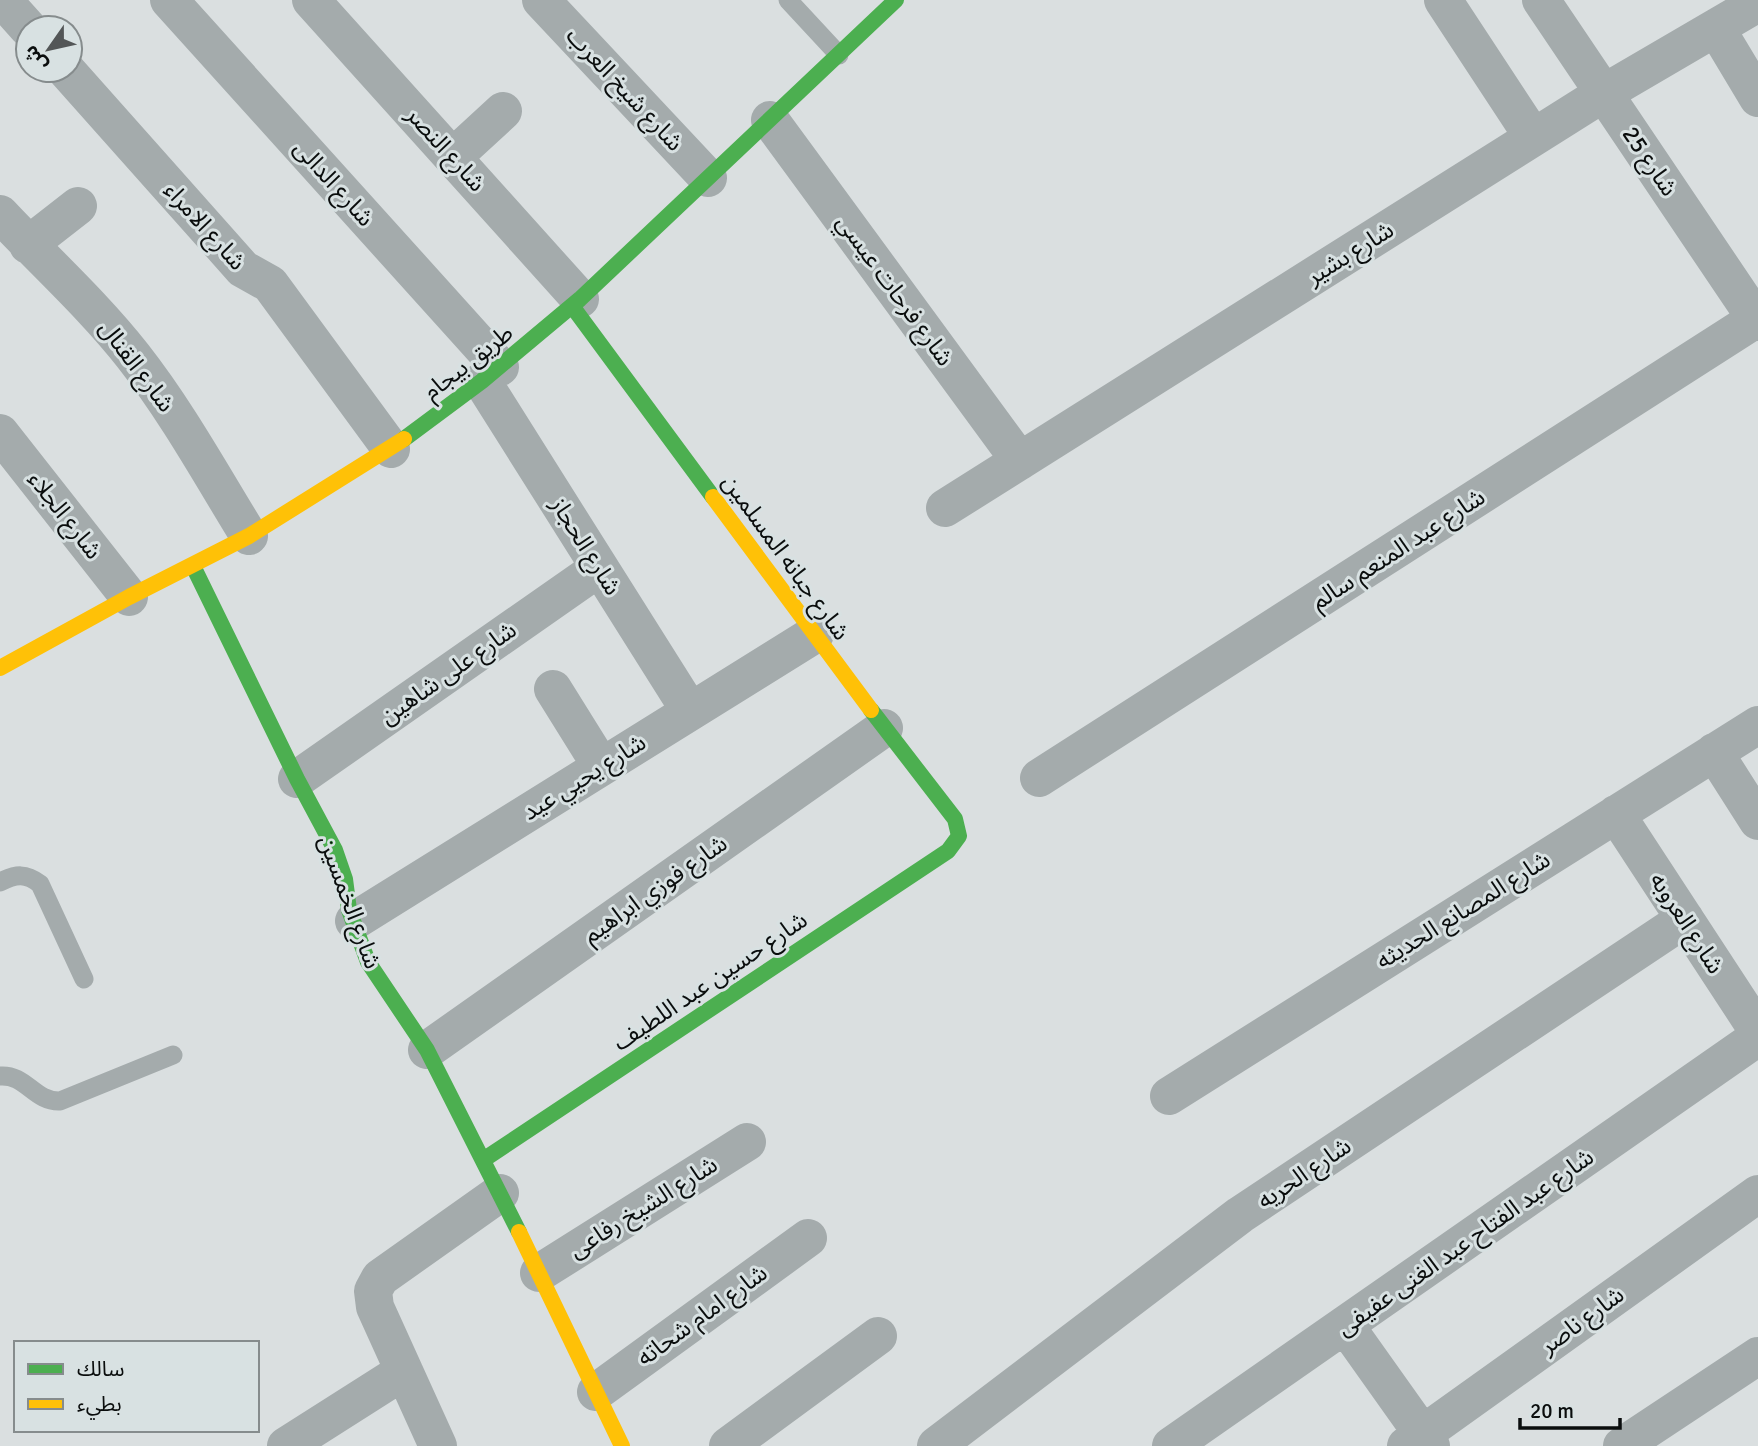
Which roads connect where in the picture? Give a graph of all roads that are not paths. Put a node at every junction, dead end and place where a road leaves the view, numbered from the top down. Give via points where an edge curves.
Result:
1 (3, 0) edge
2 (169, 0) edge
3 (311, 0) edge
4 (541, 0) edge
5 (788, 0) edge
6 (896, 0) edge
7 (1443, 0) edge
8 (1541, 0) edge
9 (1739, 11) edge
10 (16, 14) edge
11 (839, 55) junction
12 (77, 84) edge
13 (1604, 93) junction
14 (1758, 98) edge
15 (503, 111) dead end
16 (770, 120) junction
17 (1533, 137) junction
18 (453, 157) junction
19 (708, 178) junction
20 (78, 206) dead end
21 (0, 214) edge
22 (28, 245) junction
23 (576, 302) junction
24 (1757, 321) edge
25 (491, 374) junction
26 (0, 433) edge
27 (391, 449) junction
28 (1020, 461) junction
29 (945, 508) dead end
30 (249, 537) junction
31 (193, 566) junction
32 (599, 568) junction
33 (129, 597) junction
34 (815, 634) junction
35 (0, 668) edge
36 (553, 690) dead end
37 (690, 711) junction
38 (1758, 725) edge
39 (884, 728) junction
40 (1714, 752) junction
41 (601, 766) junction
42 (1039, 778) dead end
43 (297, 779) junction
44 (1616, 814) junction
45 (1758, 821) edge
46 (959, 836) joint
47 (0, 882) edge
48 (1685, 919) junction
49 (354, 921) junction
50 (84, 979) dead end
51 (1758, 1031) edge
52 (1758, 1037) edge
53 (427, 1050) junction
54 (173, 1055) dead end
55 (0, 1076) edge
56 (1168, 1096) dead end
57 (747, 1142) dead end
58 (483, 1160) junction
59 (500, 1193) junction
60 (1758, 1194) edge
61 (808, 1238) dead end
62 (539, 1273) junction
63 (1345, 1325) junction
64 (878, 1336) dead end
65 (1758, 1356) edge
66 (404, 1371) junction
67 (596, 1392) junction
68 (1420, 1442) edge
69 (286, 1446) edge
70 (438, 1446) edge
71 (622, 1446) edge
72 (728, 1446) edge
73 (936, 1446) edge
74 (1171, 1446) edge
75 (1622, 1446) edge

1 - 10 street
2 - 25 street, شارع الدالى
3 - 18 street, شارع النصر
4 - 19 street, شارع شيخ العرب
5 - 11 lane
6 - 11 street, طريق بيجام
7 - 17 street
8 - 13 street, شارع 25
9 - 13 street, شارع بشير
9 - 14 street
11 - 16 street, طريق بيجام
12 - 27 street, شارع الامراء via 243,270 270,284
13 - 17 street, شارع بشير
13 - 24 street, شارع 25
15 - 18 street
16 - 19 street, طريق بيجام
16 - 28 street, شارع فرحات عيسي
17 - 28 street, شارع بشير
18 - 23 street, شارع النصر
19 - 23 street, طريق بيجام
20 - 22 street
21 - 22 street, شارع القنال
22 - 30 street, شارع القنال via 132,355
23 - 25 street, طريق بيجام
23 - 34 street, شارع جبانه المسلمين
24 - 42 street, شارع عبد المنعم سالم
25 - 27 street, طريق بيجام
25 - 32 street, شارع الحجاز
26 - 33 street, شارع الجلاء
27 - 30 street, طريق بيجام
28 - 29 street, شارع بشير
30 - 31 street, طريق بيجام
31 - 33 street, طريق بيجام
31 - 43 street, شارع الخمسين
32 - 37 street, شارع الحجاز
32 - 43 street, شارع على شاهين
33 - 35 street, طريق بيجام
34 - 37 street, شارع يحيي عيد
34 - 39 street, شارع جبانه المسلمين
36 - 41 street
37 - 41 street, شارع يحيي عيد
38 - 40 street, شارع المصانع الحديثه
39 - 46 street, شارع جبانه المسلمين via 955,819
39 - 53 street, شارع فوزي ابراهيم
40 - 44 street, شارع المصانع الحديثه
40 - 45 street
41 - 49 street, شارع يحيي عيد
43 - 49 street, شارع الخمسين via 335,850
44 - 48 street, شارع العروبه
44 - 56 street, شارع المصانع الحديثه
46 - 58 street, شارع حسين عبد اللطيف via 948,851
47 - 50 lane via 22,875 40,884
48 - 51 street, شارع العروبه
48 - 73 street, شارع الحريه via 1240,1216
49 - 53 street, شارع الخمسين via 368,962
52 - 63 street, شارع عبد الفتاح عبد الغنى عفيفى
53 - 58 street, شارع الخمسين
54 - 55 lane via 60,1101 43,1099 24,1082
57 - 62 street, شارع الشيخ رفاعى
58 - 59 street, شارع الخمسين
59 - 62 street, شارع الخمسين
59 - 66 street via 375,1284 375,1307
60 - 68 street, شارع ناصر
61 - 67 street, شارع امام شحاته
62 - 67 street, شارع الخمسين
63 - 68 street
63 - 74 street, شارع عبد الفتاح عبد الغنى عفيفى
64 - 72 street
65 - 75 street
66 - 69 street
66 - 70 street
67 - 71 street, شارع الخمسين

